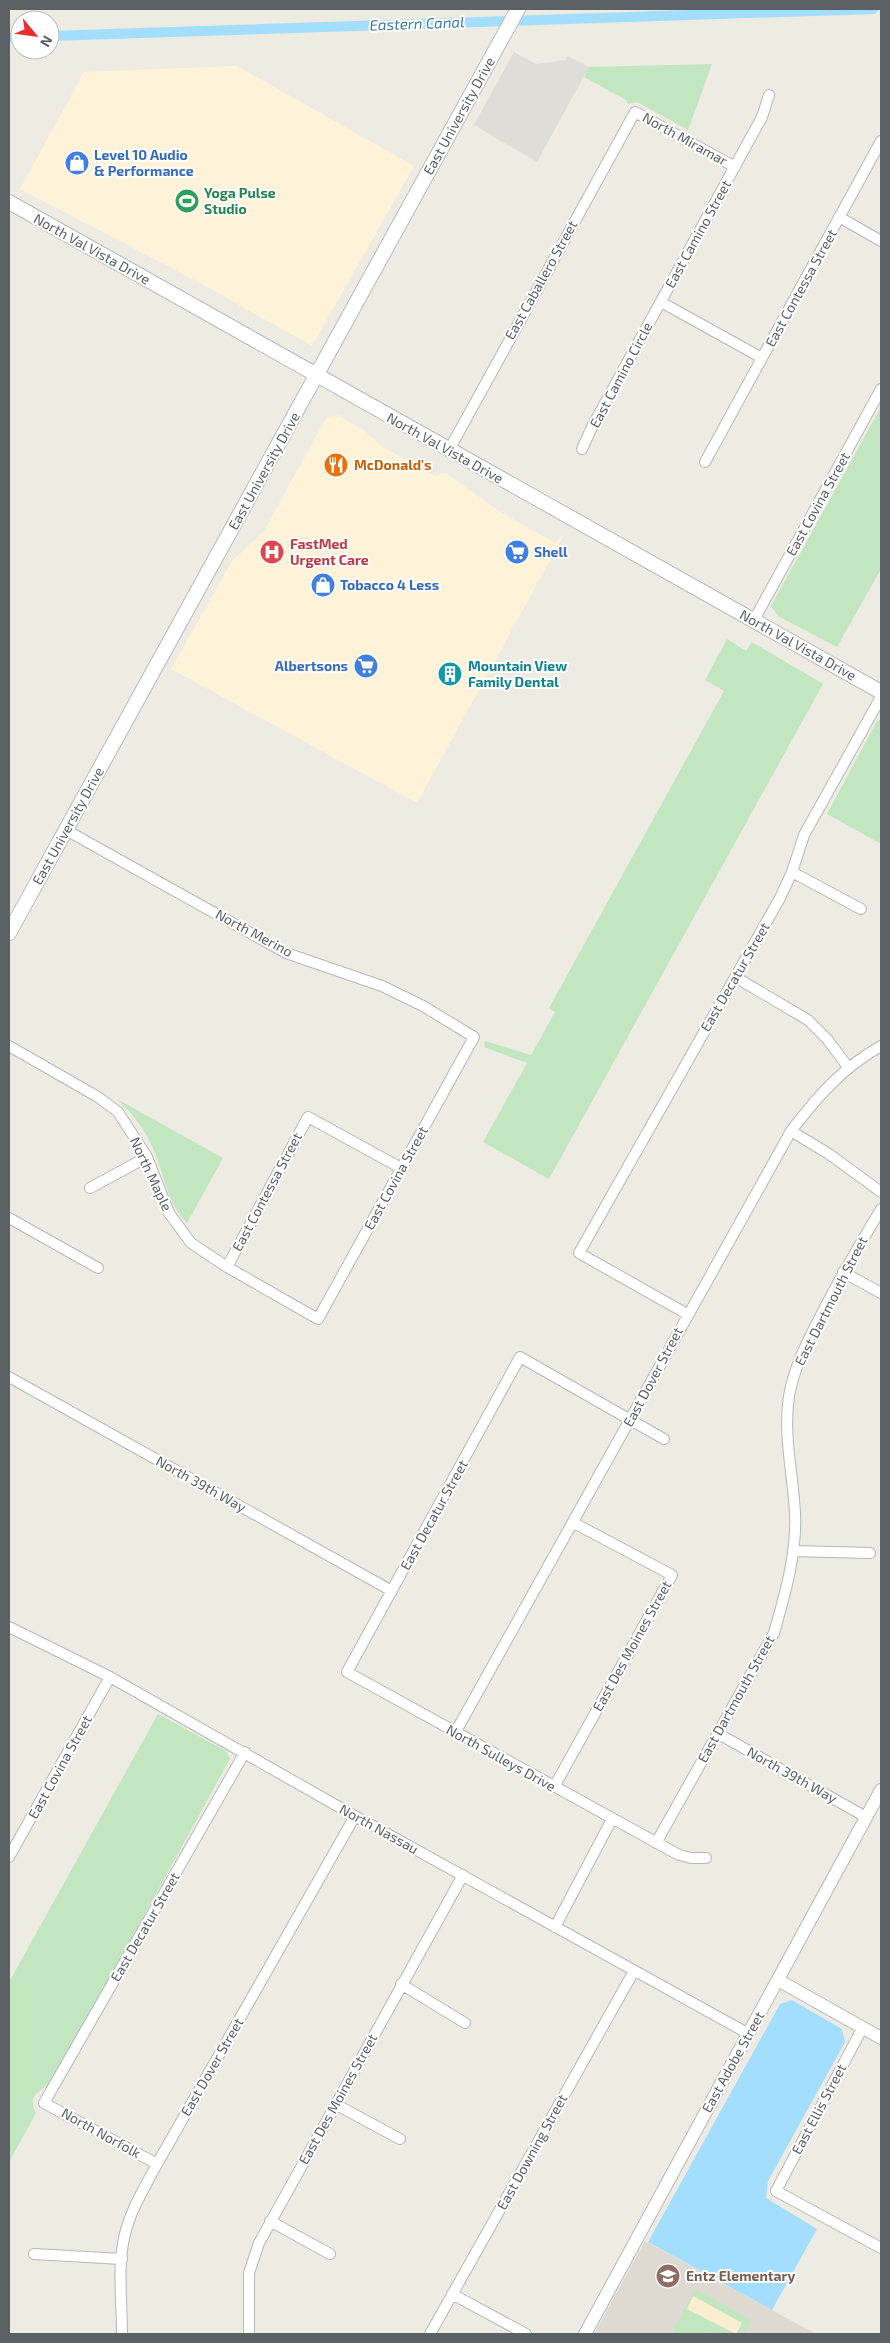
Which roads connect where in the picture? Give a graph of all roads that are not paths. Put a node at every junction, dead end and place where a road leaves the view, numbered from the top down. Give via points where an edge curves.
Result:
1 (517, 10) edge
2 (769, 95) dead end
3 (635, 112) joint
4 (881, 141) edge
5 (735, 167) junction
6 (9, 202) edge
7 (839, 217) junction
8 (881, 241) edge
9 (661, 302) junction
10 (762, 358) junction
11 (316, 376) junction
12 (881, 389) edge
13 (582, 449) dead end
14 (449, 450) junction
15 (705, 462) dead end
16 (754, 620) junction
17 (881, 692) edge
18 (881, 697) edge
19 (66, 830) junction
20 (792, 872) junction
21 (861, 909) dead end
22 (9, 933) edge
23 (735, 977) junction
24 (474, 1037) joint
25 (9, 1046) edge
26 (881, 1046) edge
27 (848, 1067) junction
28 (791, 1131) junction
29 (147, 1157) junction
30 (401, 1168) junction
31 (90, 1188) dead end
32 (881, 1192) edge
33 (881, 1209) edge
34 (9, 1218) edge
35 (227, 1267) junction
36 (98, 1268) dead end
37 (843, 1272) junction
38 (881, 1293) edge
39 (687, 1314) junction
40 (318, 1319) joint
41 (9, 1377) edge
42 (631, 1419) junction
43 (664, 1439) dead end
44 (574, 1523) junction
45 (794, 1551) junction
46 (870, 1554) dead end
47 (392, 1591) junction
48 (9, 1627) edge
49 (347, 1672) joint
50 (110, 1676) junction
51 (717, 1732) junction
52 (456, 1733) junction
53 (245, 1752) junction
54 (554, 1788) junction
55 (881, 1790) edge
56 (355, 1816) junction
57 (866, 1817) junction
58 (612, 1819) junction
59 (656, 1843) junction
60 (9, 1857) edge
61 (706, 1858) dead end
62 (463, 1875) junction
63 (555, 1926) junction
64 (634, 1971) junction
65 (778, 1980) junction
66 (401, 1984) junction
67 (465, 2023) dead end
68 (863, 2028) junction
69 (749, 2034) junction
70 (881, 2038) edge
71 (44, 2103) joint
72 (336, 2104) junction
73 (400, 2139) dead end
74 (157, 2164) junction
75 (270, 2221) junction
76 (881, 2248) edge
77 (34, 2254) dead end
78 (330, 2254) dead end
79 (122, 2259) junction
80 (452, 2294) junction
81 (122, 2334) edge
82 (249, 2334) edge
83 (430, 2334) edge
84 (526, 2334) edge
85 (585, 2334) edge

1 - 11 main road, East University Drive
2 - 5 street via 765,110
3 - 5 street, North Miramar
3 - 14 street, East Caballero Street
4 - 7 street, East Contessa Street
5 - 9 street, East Camino Street
6 - 11 main road, North Val Vista Drive
7 - 8 street
7 - 10 street, East Contessa Street
9 - 10 street
9 - 13 street, East Camino Circle
10 - 15 street, East Contessa Street
11 - 14 main road, North Val Vista Drive
11 - 19 main road, East University Drive
12 - 16 street, East Covina Street
14 - 16 main road, North Val Vista Drive
16 - 17 main road, North Val Vista Drive
18 - 20 street, East Decatur Street via 804,834
19 - 22 main road, East University Drive
19 - 24 street, North Merino via 286,953 382,986
20 - 21 street
20 - 23 street, East Decatur Street
23 - 27 street via 808,1020
23 - 39 street, East Decatur Street via 579,1253
24 - 30 street, East Covina Street
25 - 29 street, North Maple via 98,1096 118,1112
26 - 27 street, East Dover Street
27 - 28 street, East Dover Street via 828,1085
28 - 32 street
28 - 39 street, East Dover Street
29 - 31 street
29 - 35 street, North Maple via 168,1213 191,1242
30 - 35 street, East Contessa Street via 308,1117
30 - 40 street, East Covina Street
33 - 37 street, East Dartmouth Street
34 - 36 street
35 - 40 street, North Maple
37 - 38 street
37 - 45 street, East Dartmouth Street via 806,1345 789,1395 787,1416 795,1514
39 - 42 street, East Dover Street
41 - 47 street, North 39th Way
42 - 43 street
42 - 44 street, East Dover Street
42 - 47 street, East Decatur Street via 520,1357
44 - 52 street, East Dover Street
44 - 54 street, East Des Moines Street via 672,1575
45 - 46 street
45 - 51 street, East Dartmouth Street via 774,1633
47 - 49 street, East Decatur Street
48 - 50 street, North Nassau
49 - 52 street, North Sulleys Drive
50 - 53 street, North Nassau
50 - 60 street, East Covina Street
51 - 57 street, North 39th Way
51 - 59 street, East Dartmouth Street
52 - 54 street, North Sulleys Drive
53 - 56 street, North Nassau
53 - 71 street, East Decatur Street
54 - 58 street, North Sulleys Drive
55 - 57 street, East Adobe Street
56 - 62 street, North Nassau
56 - 74 street, East Dover Street
57 - 65 street, East Adobe Street
58 - 59 street, North Sulleys Drive
58 - 63 street
59 - 61 street, North Sulleys Drive via 679,1855
62 - 63 street, North Nassau
62 - 66 street, East Des Moines Street
63 - 64 street, North Nassau
64 - 69 street, North Nassau
64 - 80 street, East Downing Street
65 - 68 street
65 - 69 street, East Adobe Street
66 - 67 street
66 - 72 street, East Des Moines Street
68 - 70 street
68 - 76 street, East Ellis Street via 776,2191
69 - 85 street, East Adobe Street
71 - 74 street, North Norfolk
72 - 73 street
72 - 75 street, East Des Moines Street
74 - 79 street, East Dover Street via 132,2211 124,2235
75 - 78 street
75 - 82 street, East Des Moines Street via 252,2258
77 - 79 street
79 - 81 street, East Dover Street
80 - 83 street, East Downing Street
80 - 84 street

